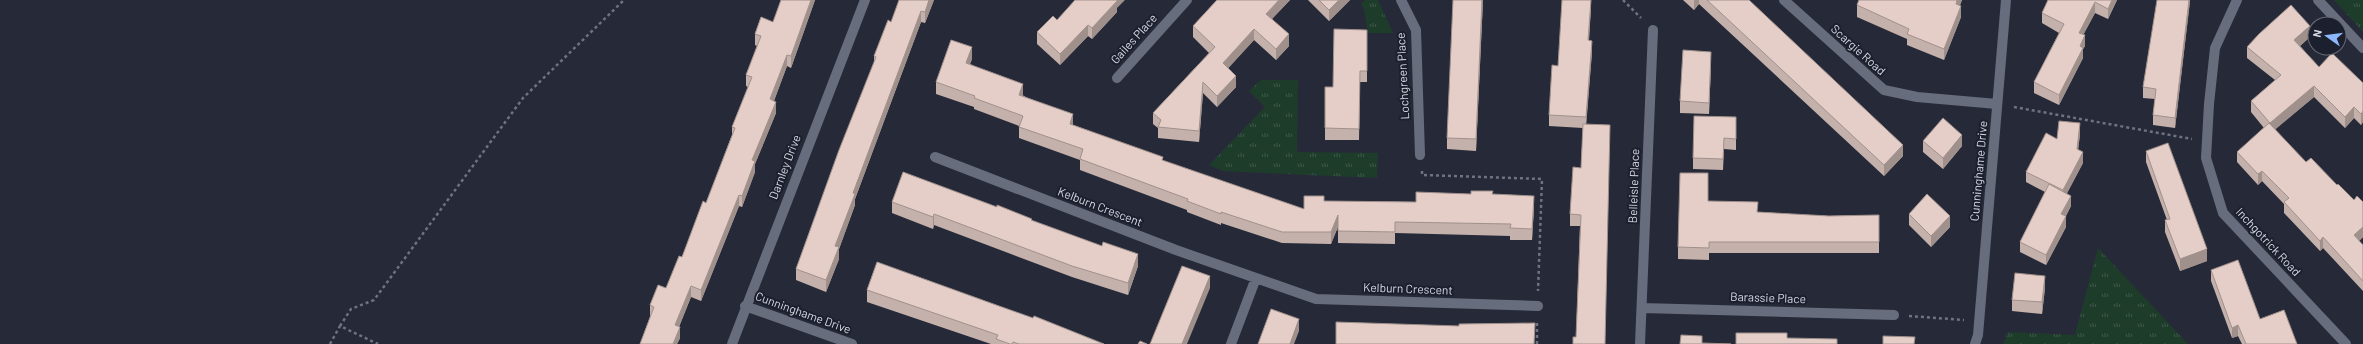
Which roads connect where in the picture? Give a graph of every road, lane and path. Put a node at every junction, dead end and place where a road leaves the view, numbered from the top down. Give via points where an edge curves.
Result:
1 (624, 0) edge
2 (865, 0) edge
3 (1187, 0) edge
4 (1401, 0) edge
5 (1623, 0) edge
6 (1784, 0) edge
7 (2006, 0) edge
8 (2237, 0) edge
9 (2318, 0) edge
10 (1653, 30) joint
11 (2363, 48) edge
12 (1117, 78) dead end
13 (1997, 104) junction
14 (2207, 140) junction
15 (1420, 155) joint
16 (935, 157) dead end
17 (1256, 278) junction
18 (746, 306) junction
19 (1538, 306) junction
20 (1642, 308) junction
21 (1894, 315) joint
22 (1979, 321) junction
23 (340, 326) junction
24 (330, 344) edge
25 (378, 344) edge
26 (732, 344) edge
27 (852, 344) edge
28 (1231, 344) edge
29 (1537, 344) edge
30 (1640, 344) edge
31 (1975, 344) edge
32 (2346, 344) edge

1 - 23 path via 523,98 374,300 351,309
2 - 18 street, Darnley Drive
3 - 12 street, Gailes Place
4 - 15 street, Lochgreen Place via 1416,30
5 - 10 path
6 - 13 street, Scargie Road via 1884,90 1917,97
7 - 13 street, Cunninghame Drive
8 - 14 street, Inchgotrick Road via 2215,48
9 - 11 street
10 - 20 street, Belleisle Place
13 - 14 path via 2180,139
13 - 22 street, Cunninghame Drive
14 - 32 street, Inchgotrick Road via 2206,158 2224,213
15 - 19 path via 1422,175 1542,178
16 - 17 street, Kelburn Crescent via 1176,250
17 - 19 street, Kelburn Crescent via 1316,299
17 - 28 street
18 - 26 street, Darnley Drive
18 - 27 street, Cunninghame Drive
19 - 29 path
20 - 21 street, Barassie Place
20 - 30 street, Belleisle Place
21 - 22 path
22 - 31 street, Cunninghame Drive
23 - 24 path
23 - 25 path

